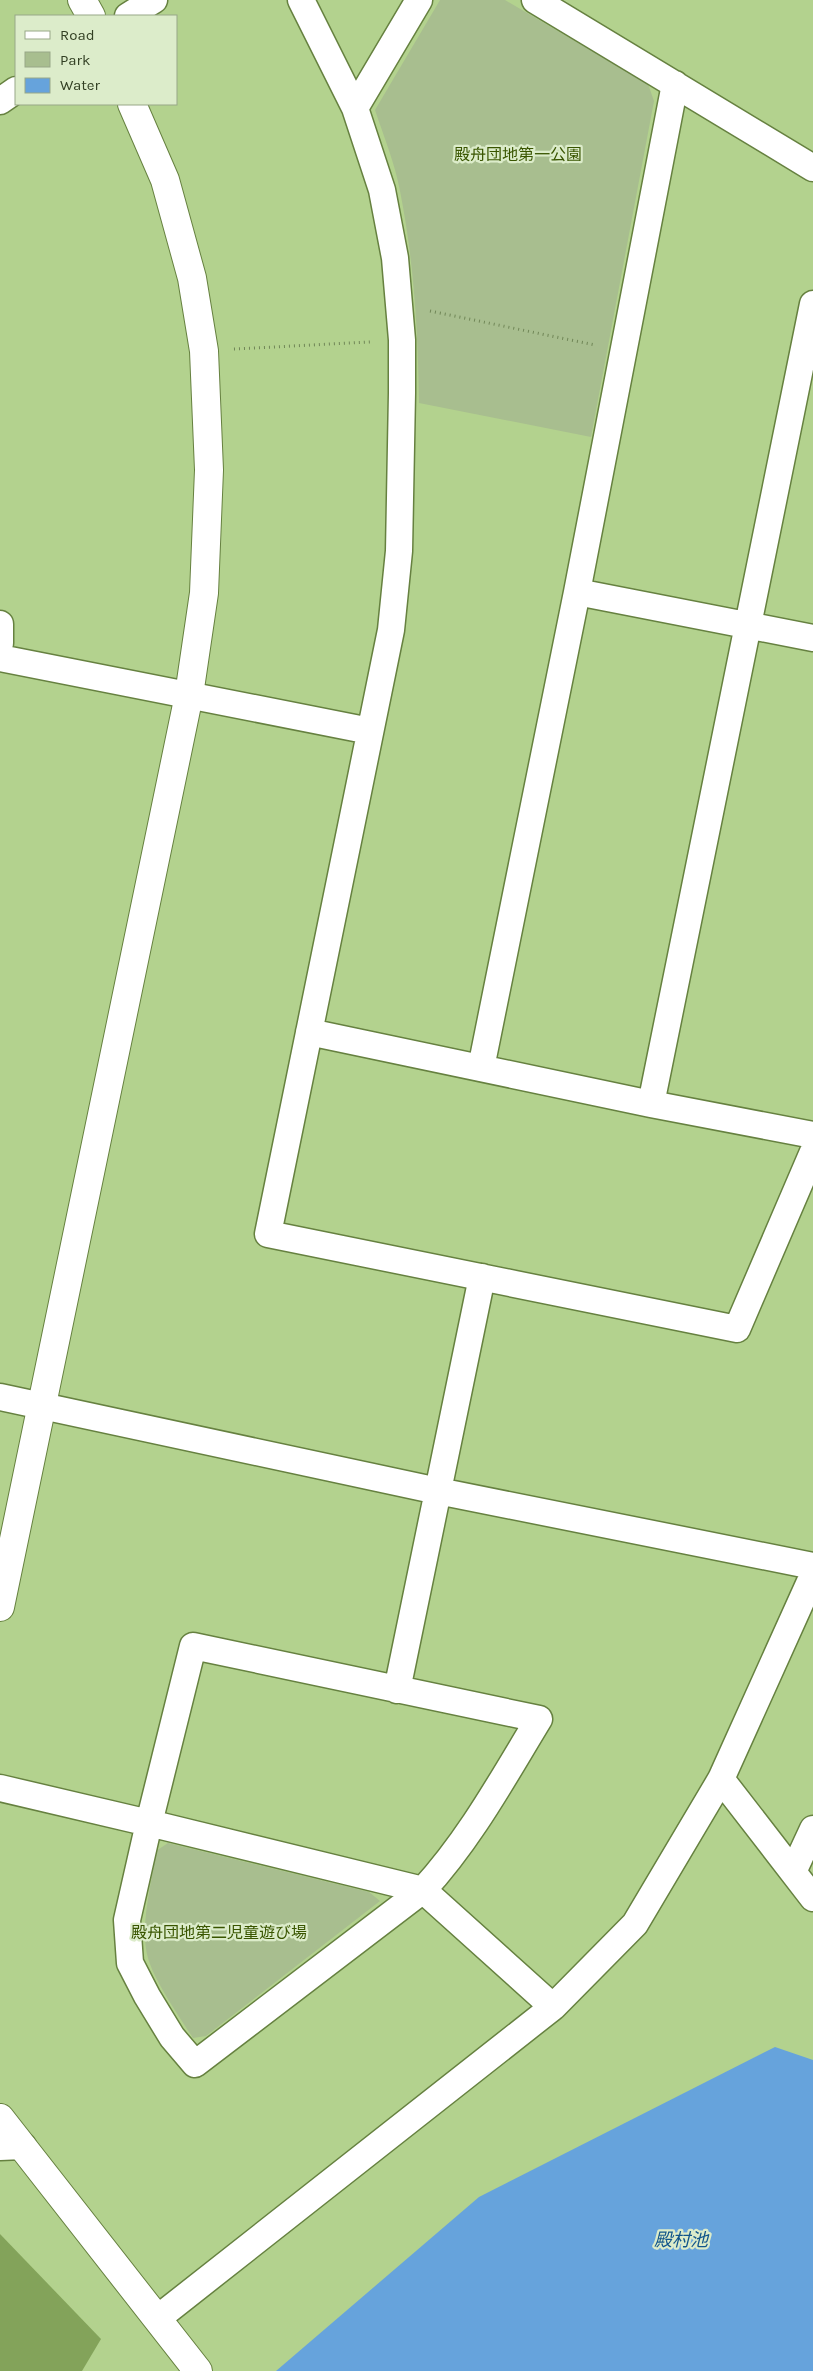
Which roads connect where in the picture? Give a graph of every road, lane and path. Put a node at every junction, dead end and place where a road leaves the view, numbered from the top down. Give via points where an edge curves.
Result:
1 (82, 0) edge
2 (154, 0) edge
3 (301, 0) edge
4 (419, 0) edge
5 (535, 0) edge
6 (90, 15) edge
7 (130, 15) edge
8 (675, 84) junction
9 (15, 91) edge
10 (0, 101) edge
11 (132, 105) edge
12 (355, 108) junction
13 (813, 168) edge
14 (813, 304) edge
15 (400, 305) junction
16 (402, 340) junction
17 (204, 351) junction
18 (624, 351) junction
19 (577, 592) junction
20 (0, 624) edge
21 (748, 624) junction
22 (813, 638) edge
23 (0, 643) edge
24 (0, 658) edge
25 (188, 695) junction
26 (370, 731) junction
27 (309, 1032) junction
28 (481, 1068) junction
29 (651, 1104) junction
30 (813, 1135) edge
31 (813, 1152) edge
32 (482, 1278) junction
33 (0, 1397) edge
34 (41, 1406) junction
35 (438, 1491) junction
36 (813, 1566) edge
37 (813, 1575) edge
38 (0, 1607) edge
39 (397, 1690) junction
40 (721, 1779) junction
41 (0, 1788) edge
42 (149, 1823) junction
43 (813, 1829) edge
44 (793, 1872) junction
45 (423, 1890) junction
46 (813, 1898) edge
47 (554, 2007) junction
48 (0, 2118) edge
49 (11, 2146) edge
50 (158, 2318) junction
51 (198, 2371) edge

1 - 6 street
2 - 7 street
3 - 12 street
4 - 12 street
5 - 8 street
8 - 13 street
8 - 18 street
9 - 10 street
11 - 17 street via 164,180 192,278
12 - 15 street via 382,190
14 - 21 street
15 - 16 street
15 - 18 path
16 - 17 path
16 - 26 street via 399,551 391,630
17 - 25 street via 209,470 204,594
18 - 19 street
19 - 21 street
19 - 28 street
20 - 23 street
21 - 22 street
21 - 29 street
24 - 25 street
25 - 26 street
25 - 34 street
26 - 27 street
27 - 28 street
27 - 32 street via 268,1234
28 - 29 street
29 - 30 street
31 - 32 street via 737,1329
32 - 35 street
33 - 34 street
34 - 35 street
34 - 38 street
35 - 36 street
35 - 39 street
37 - 40 street
39 - 42 street via 193,1646
39 - 45 street via 539,1719 470,1832 449,1862
40 - 44 street
40 - 47 street via 635,1924
41 - 42 street
42 - 45 street
42 - 45 street via 127,1920 130,1963 172,2037 195,2064
43 - 44 street
44 - 46 street
45 - 47 street
47 - 50 street
48 - 49 street
49 - 50 street
50 - 51 street

